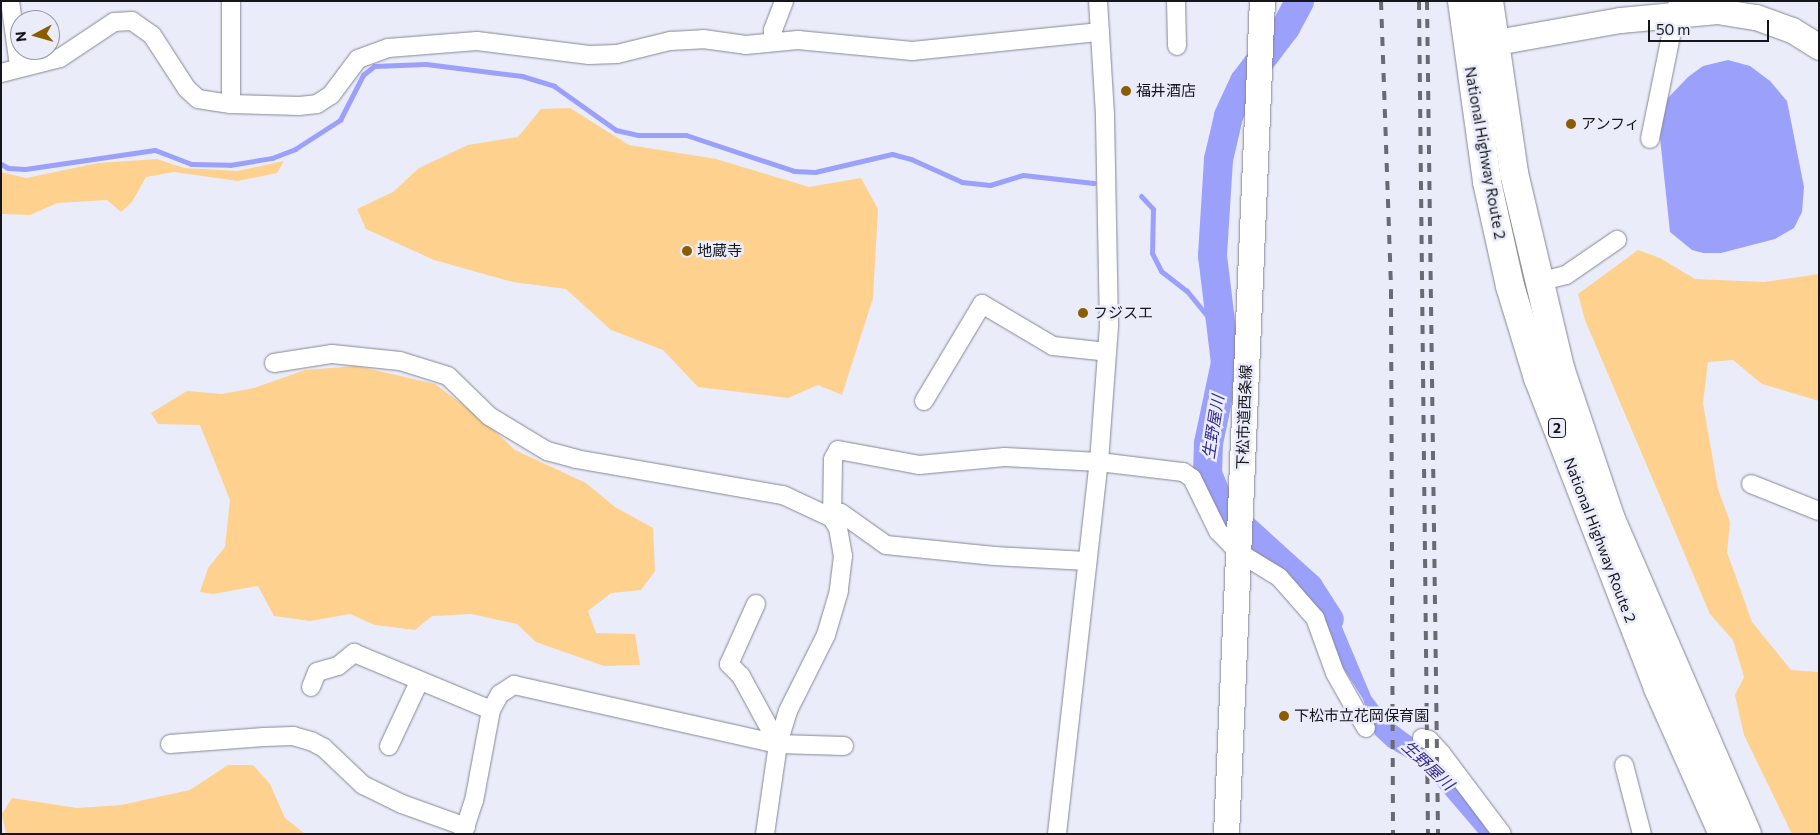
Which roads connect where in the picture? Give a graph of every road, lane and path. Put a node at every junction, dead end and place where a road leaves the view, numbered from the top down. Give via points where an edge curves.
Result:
1 (10, 1) edge
2 (231, 1) edge
3 (784, 1) edge
4 (1098, 1) edge
5 (1176, 1) edge
6 (1262, 1) edge
7 (1462, 1) edge
8 (1489, 1) edge
9 (1677, 8) edge
10 (1100, 32) junction
11 (773, 41) junction
12 (1494, 42) junction
13 (1177, 46) dead end
14 (1466, 47) junction
15 (1819, 47) edge
16 (19, 66) junction
17 (1, 73) edge
18 (231, 104) junction
19 (1650, 139) dead end
20 (1617, 240) dead end
21 (1538, 282) junction
22 (1107, 352) junction
23 (274, 363) dead end
24 (924, 401) dead end
25 (1099, 462) junction
26 (1751, 484) dead end
27 (1819, 511) edge
28 (832, 516) junction
29 (1238, 546) junction
30 (1087, 561) junction
31 (756, 604) dead end
32 (419, 682) junction
33 (311, 687) dead end
34 (491, 710) junction
35 (1366, 728) dead end
36 (1422, 738) dead end
37 (170, 744) dead end
38 (778, 744) junction
39 (389, 746) dead end
40 (844, 746) dead end
41 (1624, 766) dead end
42 (465, 831) edge
43 (765, 834) edge
44 (1057, 834) edge
45 (1226, 834) edge
46 (1502, 834) edge
47 (1642, 834) edge
48 (1723, 834) edge
49 (1747, 834) edge

1 - 16 street
2 - 18 street
3 - 11 street via 773,30
4 - 10 street
5 - 13 street
6 - 29 street, 下松市道西条線
7 - 14 highway, National Highway Route 2 / 2
8 - 12 highway, National Highway Route 2 / 2
9 - 12 street
9 - 15 street via 1756,17 1792,30
9 - 19 street
10 - 11 street via 912,51
10 - 22 street via 1105,115
11 - 18 street via 746,45 703,40 670,41 616,54 589,55 477,41 388,48 358,60 331,95 317,104
12 - 14 street
12 - 21 highway, National Highway Route 2 / 2 via 1514,173
14 - 48 highway, National Highway Route 2 / 2 via 1487,182 1510,286 1538,378 1658,688
16 - 17 street
16 - 18 street via 60,58 114,22 132,21 152,35 187,88 198,99
20 - 21 street via 1566,275
21 - 49 highway, National Highway Route 2 / 2 via 1560,368 1610,517
22 - 24 street via 1053,346 982,304
22 - 25 street
23 - 28 street via 332,354 400,361 448,376 490,416 547,451 783,496
25 - 28 street via 1005,457 919,466 838,450 833,460
25 - 29 street via 1183,472 1192,478 1218,531
25 - 30 street
26 - 27 street
28 - 30 street via 841,513 886,545
28 - 38 street via 838,528 843,556 839,591 826,635 788,712
29 - 35 street via 1279,577 1315,618 1335,673
29 - 45 street, 下松市道西条線
30 - 44 street
31 - 38 street via 729,664 742,676
32 - 33 street via 354,653 338,666 317,672
32 - 34 street
32 - 39 street
34 - 38 street via 500,694 514,685
34 - 42 street
36 - 46 street via 1429,740 1441,754
37 - 42 street via 264,736 293,736 311,741 324,748 363,785
38 - 40 street
38 - 43 street
41 - 47 street

